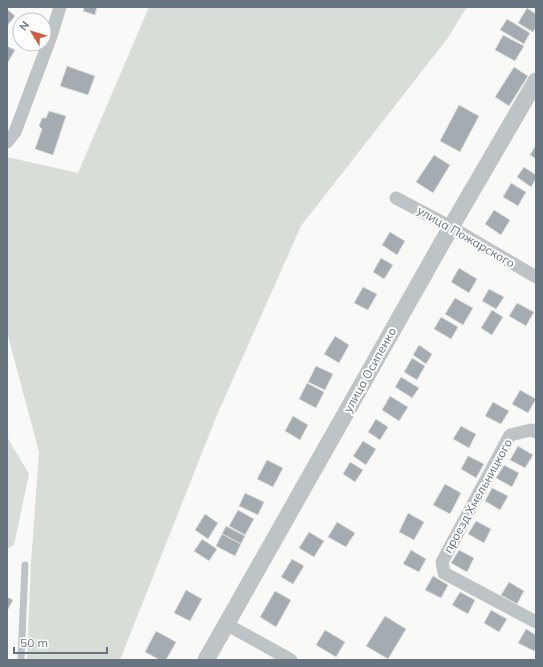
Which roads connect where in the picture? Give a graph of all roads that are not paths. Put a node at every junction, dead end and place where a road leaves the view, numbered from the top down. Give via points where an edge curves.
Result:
1 (60, 7) edge
2 (536, 81) edge
3 (7, 142) edge
4 (396, 198) dead end
5 (450, 227) junction
6 (536, 277) edge
7 (536, 432) edge
8 (25, 565) dead end
9 (536, 622) edge
10 (226, 624) junction
11 (21, 660) edge
12 (206, 660) edge
13 (291, 660) edge

1 - 3 street via 15,132
2 - 5 street, улица Осипенко
4 - 5 street, улица Пожарского
5 - 6 street, улица Пожарского
5 - 10 street, улица Осипенко
7 - 9 street, проезд Хмельницкого via 531,430 510,435 442,562 444,573
8 - 11 lane
10 - 12 street, улица Осипенко
10 - 13 street

